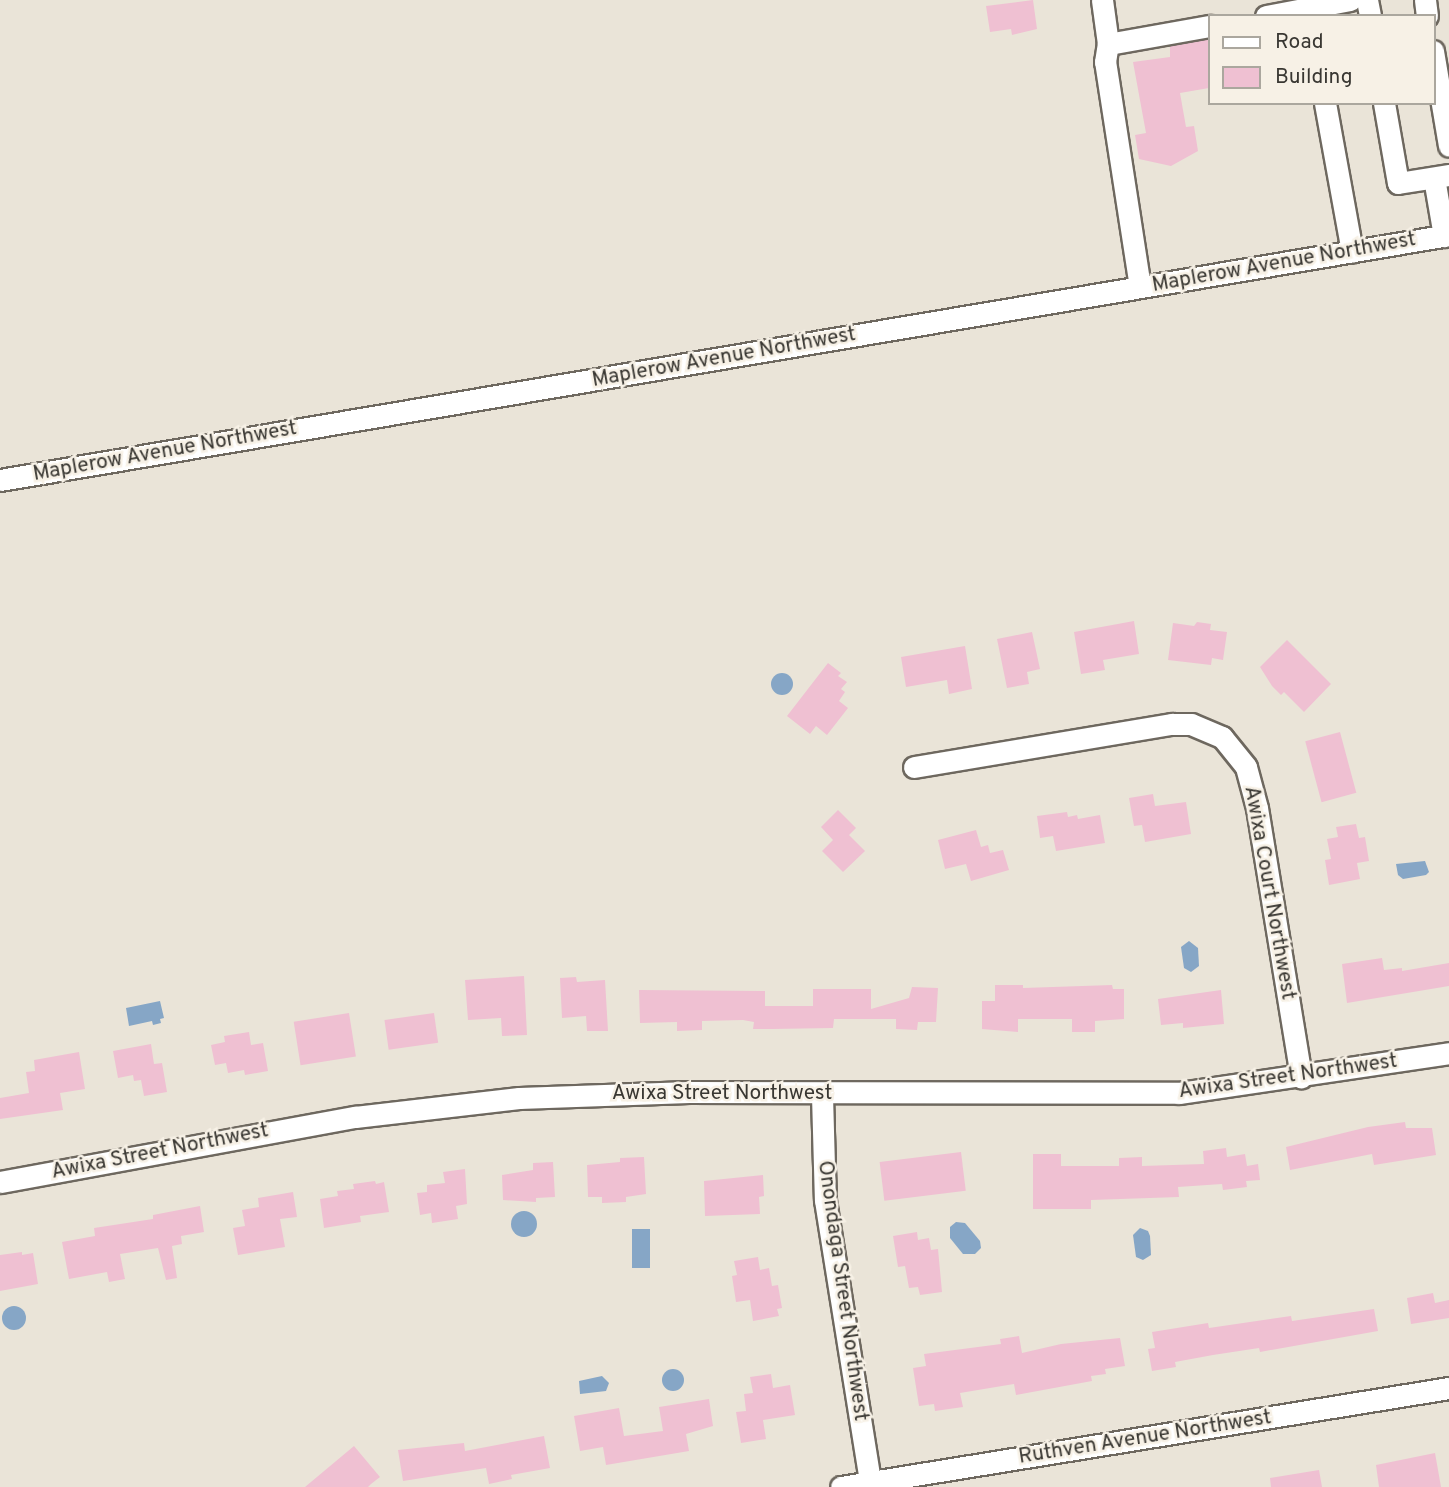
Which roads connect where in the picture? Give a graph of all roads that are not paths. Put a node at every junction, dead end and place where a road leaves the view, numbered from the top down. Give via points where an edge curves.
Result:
1 (1102, 0) edge
2 (1350, 0) edge
3 (1309, 12) edge
4 (1288, 14) edge
5 (1208, 26) edge
6 (1108, 44) junction
7 (1435, 63) edge
8 (1325, 105) edge
9 (1384, 105) edge
10 (1449, 146) edge
11 (1442, 177) edge
12 (1446, 236) edge
13 (1352, 252) junction
14 (1140, 288) junction
15 (0, 480) edge
16 (914, 767) dead end
17 (1449, 1053) edge
18 (1301, 1077) junction
19 (822, 1094) junction
20 (0, 1182) edge
21 (1449, 1388) edge
22 (870, 1485) edge
23 (841, 1487) edge

1 - 6 street
2 - 3 street
3 - 4 street
5 - 6 street
6 - 14 street via 1105,62
7 - 10 street
8 - 13 street
9 - 11 street via 1398,183
11 - 12 street
12 - 13 street, Maplerow Avenue Northwest
13 - 14 street, Maplerow Avenue Northwest
14 - 15 street, Maplerow Avenue Northwest
16 - 18 street, Awixa Court Northwest via 1172,724 1191,724 1222,737 1246,767 1257,808
17 - 18 street, Awixa Street Northwest
18 - 19 street, Awixa Street Northwest via 1143,1095
19 - 20 street, Awixa Street Northwest via 597,1093 452,1104 342,1119
19 - 22 street, Onondaga Street Northwest via 825,1200
21 - 22 street, Ruthven Avenue Northwest
22 - 23 street, Ruthven Avenue Northwest

